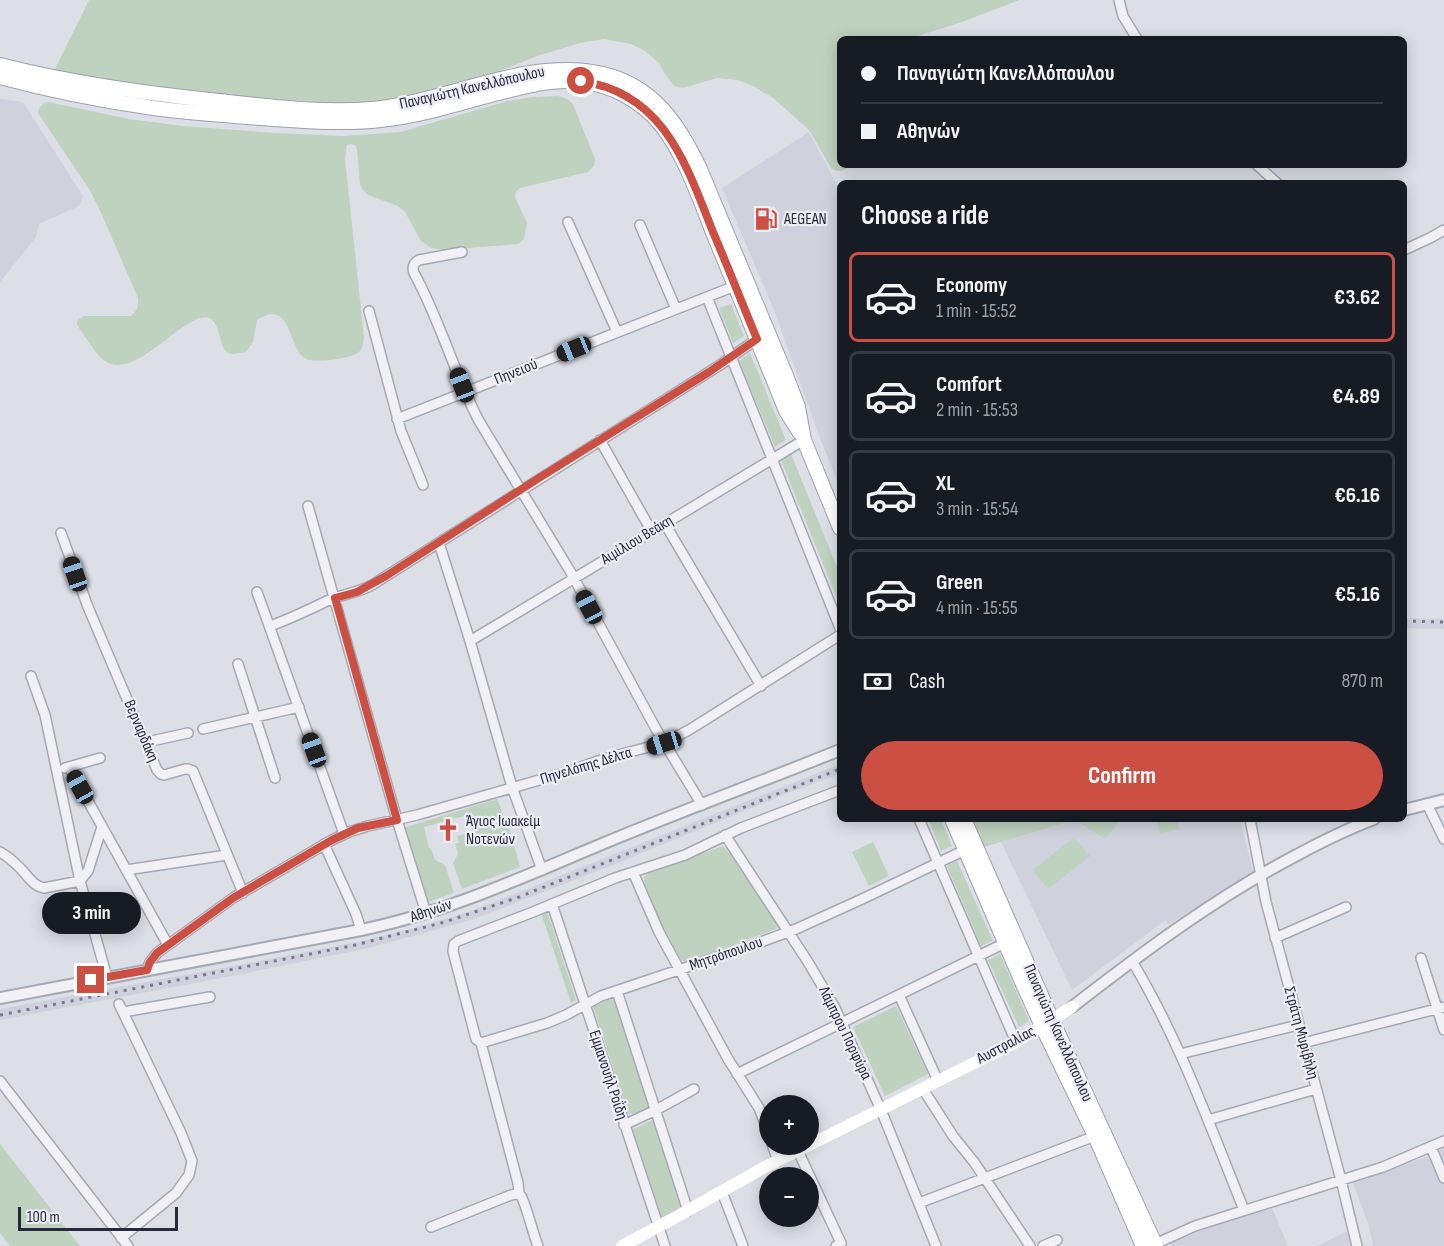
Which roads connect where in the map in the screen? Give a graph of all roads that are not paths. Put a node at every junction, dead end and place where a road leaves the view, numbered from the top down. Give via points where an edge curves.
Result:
1 (1119, 0) edge
2 (1135, 36) edge
3 (0, 65) edge
4 (0, 76) edge
5 (1260, 168) edge
6 (1274, 180) edge
7 (568, 222) dead end
8 (640, 225) dead end
9 (1444, 230) edge
10 (1407, 249) edge
11 (462, 252) dead end
12 (735, 286) junction
13 (707, 297) junction
14 (676, 309) junction
15 (369, 311) dead end
16 (617, 332) junction
17 (757, 339) junction
18 (731, 358) junction
19 (465, 392) junction
20 (397, 419) junction
21 (600, 440) junction
22 (804, 440) junction
23 (772, 459) junction
24 (423, 484) dead end
25 (521, 490) junction
26 (308, 506) dead end
27 (837, 521) edge
28 (665, 524) junction
29 (61, 532) dead end
30 (652, 532) junction
31 (439, 543) junction
32 (574, 579) junction
33 (257, 592) dead end
34 (335, 598) junction
35 (837, 621) edge
36 (270, 626) junction
37 (837, 637) edge
38 (470, 641) junction
39 (238, 664) dead end
40 (31, 676) dead end
41 (761, 686) junction
42 (299, 707) junction
43 (256, 718) junction
44 (203, 729) dead end
45 (188, 733) dead end
46 (147, 742) junction
47 (664, 743) junction
48 (837, 751) edge
49 (100, 758) dead end
50 (69, 767) junction
51 (57, 770) junction
52 (275, 778) dead end
53 (512, 788) junction
54 (837, 791) edge
55 (1444, 800) edge
56 (1427, 804) junction
57 (702, 805) junction
58 (1407, 809) edge
59 (397, 820) junction
60 (920, 822) edge
61 (953, 822) edge
62 (965, 822) edge
63 (1251, 822) edge
64 (1367, 822) edge
65 (102, 827) junction
66 (344, 834) junction
67 (726, 835) junction
68 (1444, 840) edge
69 (324, 844) junction
70 (965, 850) junction
71 (0, 852) edge
72 (227, 855) junction
73 (938, 863) junction
74 (126, 870) junction
75 (542, 870) junction
76 (633, 872) junction
77 (1261, 874) junction
78 (80, 881) junction
79 (243, 893) junction
80 (552, 904) junction
81 (1346, 907) dead end
82 (426, 913) junction
83 (361, 930) junction
84 (788, 932) junction
85 (1275, 938) junction
86 (1005, 943) junction
87 (168, 945) junction
88 (979, 956) junction
89 (1421, 958) dead end
90 (1132, 961) junction
91 (680, 969) junction
92 (147, 970) junction
93 (107, 977) junction
94 (617, 991) junction
95 (899, 995) junction
96 (210, 997) dead end
97 (0, 998) edge
98 (585, 1005) junction
99 (1072, 1007) joint
100 (1441, 1008) edge
101 (842, 1022) junction
102 (1047, 1023) junction
103 (1298, 1025) junction
104 (1444, 1030) edge
105 (1016, 1042) junction
106 (481, 1043) junction
107 (1303, 1043) junction
108 (1180, 1054) junction
109 (737, 1074) junction
110 (0, 1081) edge
111 (938, 1081) junction
112 (694, 1089) dead end
113 (923, 1089) junction
114 (1316, 1089) junction
115 (759, 1108) edge
116 (656, 1110) junction
117 (881, 1110) junction
118 (1208, 1120) junction
119 (624, 1125) junction
120 (1095, 1136) junction
121 (819, 1141) edge
122 (1444, 1142) edge
123 (1431, 1147) junction
124 (776, 1155) edge
125 (790, 1155) edge
126 (800, 1155) edge
127 (778, 1161) junction
128 (984, 1178) junction
129 (1444, 1178) edge
130 (1341, 1180) junction
131 (722, 1192) junction
132 (519, 1194) junction
133 (919, 1203) junction
134 (1244, 1210) junction
135 (688, 1211) junction
136 (432, 1227) dead end
137 (659, 1227) junction
138 (122, 1238) junction
139 (1057, 1240) dead end
140 (838, 1245) edge
141 (1151, 1245) edge
142 (128, 1246) edge
143 (538, 1246) edge
144 (622, 1246) edge
145 (665, 1246) edge
146 (743, 1246) edge
147 (936, 1246) edge
148 (1030, 1246) edge
149 (1043, 1246) edge
150 (1357, 1246) edge

1 - 2 street
3 - 22 main road, Παναγιώτη Κανελλόπουλου via 131,91 333,110 399,106 545,71 572,69 626,82 658,105 691,150 787,378
4 - 12 main road, Παναγιώτη Κανελλόπουλου via 148,107 334,122 402,117 548,82 598,85 642,107 670,137
5 - 6 street
7 - 16 street
8 - 14 street
9 - 10 street
11 - 19 street via 419,260 413,268
12 - 13 street, Πηνειού
12 - 17 main road, Παναγιώτη Κανελλόπουλου
13 - 14 street, Πηνειού
13 - 18 street
14 - 16 street, Πηνειού
15 - 20 street
16 - 19 street, Πηνειού
17 - 18 street
17 - 22 main road, Παναγιώτη Κανελλόπουλου via 788,415
18 - 21 street
18 - 23 street
19 - 20 street, Πηνειού
19 - 25 street
20 - 24 street
21 - 25 street
21 - 30 street
22 - 23 street, Αιμίλιου Βεάκη
22 - 27 main road
23 - 28 street, Αιμίλιου Βεάκη
23 - 35 street
25 - 31 street
25 - 32 street
26 - 34 street
28 - 30 street, Αιμίλιου Βεάκη
28 - 41 street
29 - 46 street, Βερναρδάκη via 88,607
30 - 32 street, Αιμίλιου Βεάκη
31 - 34 street via 366,588
31 - 38 street
32 - 38 street, Αιμίλιου Βεάκη
32 - 47 street
33 - 36 street
34 - 36 street
34 - 59 street
36 - 42 street
37 - 41 street, Πηνελόπης Δέλτα
38 - 53 street
39 - 43 street
40 - 51 street
41 - 47 street, Πηνελόπης Δέλτα
42 - 43 street
42 - 66 street
43 - 44 street
43 - 52 street
45 - 46 street
46 - 72 street, Βερναρδάκη via 162,774 193,771
47 - 53 street, Πηνελόπης Δέλτα
47 - 57 street
48 - 57 street, Αθηνών
49 - 50 street
50 - 51 street
50 - 65 street
51 - 78 street
53 - 59 street, Πηνελόπης Δέλτα
53 - 75 street
54 - 67 street
55 - 56 street
56 - 58 street
56 - 68 street
57 - 75 street, Αθηνών
59 - 66 street, Πηνελόπης Δέλτα
59 - 82 street
60 - 73 street
61 - 70 main road, Παναγιώτη Κανελλόπουλου
62 - 102 main road, Παναγιώτη Κανελλόπουλου
63 - 77 street, Στράτη Μυριβήλη
64 - 77 street, Αυστραλίας
65 - 74 street
65 - 78 street via 88,871
66 - 69 street, Πηνελόπης Δέλτα
67 - 76 street via 685,855
67 - 84 street, Λάμπρου Πορφύρα
69 - 79 street, Πηνελόπης Δέλτα
69 - 83 street
70 - 73 street, Μητρόπουλου
70 - 86 main road, Παναγιώτη Κανελλόπουλου
71 - 78 street via 39,887
72 - 74 street
72 - 79 street, Βερναρδάκη
73 - 84 street, Μητρόπουλου
73 - 88 street
74 - 87 street
75 - 82 street, Αθηνών
76 - 80 street
76 - 91 street
77 - 85 street, Στράτη Μυριβήλη
77 - 90 street, Αυστραλίας
78 - 93 street
79 - 87 street, Πηνελόπης Δέλτα
80 - 98 street, Εμμανουήλ Ροΐδη
80 - 106 street via 454,944 476,1039
81 - 85 street
82 - 83 street, Αθηνών
83 - 92 street, Αθηνών
84 - 91 street, Μητρόπουλου
84 - 101 street, Λάμπρου Πορφύρα
85 - 103 street, Στράτη Μυριβήλη
86 - 88 street
86 - 102 main road, Παναγιώτη Κανελλόπουλου
87 - 92 street, Πηνελόπης Δέλτα via 153,957
88 - 95 street
88 - 105 street
89 - 100 street
90 - 99 street, Αυστραλίας
90 - 108 street
91 - 94 street, Μητρόπουλου
91 - 109 street
92 - 93 street, Αθηνών
93 - 97 street, Αθηνών
94 - 98 street, Μητρόπουλου
94 - 116 street
95 - 101 street
95 - 111 street
96 - 138 street via 121,1008 190,1154 192,1166 181,1188
98 - 106 street, Μητρόπουλου via 547,1023
98 - 119 street, Εμμανουήλ Ροΐδη
99 - 102 main road, Αυστραλίας
100 - 104 street
100 - 107 street
101 - 109 street
101 - 117 street, Λάμπρου Πορφύρα
102 - 105 main road, Αυστραλίας
102 - 120 main road, Παναγιώτη Κανελλόπουλου
102 - 141 main road, Παναγιώτη Κανελλόπουλου
103 - 107 street, Στράτη Μυριβήλη
103 - 108 street
105 - 111 main road, Αυστραλίας
106 - 132 street
107 - 114 street, Στράτη Μυριβήλη
108 - 118 street
109 - 115 street
110 - 138 street
111 - 113 main road, Αυστραλίας
112 - 116 street
113 - 117 main road, Αυστραλίας
113 - 128 street
114 - 118 street
114 - 130 street, Στράτη Μυριβήλη
116 - 119 street
116 - 135 street
117 - 121 main road, Αυστραλίας
117 - 133 street, Λάμπρου Πορφύρα
118 - 134 street
119 - 137 street, Εμμανουήλ Ροΐδη
120 - 128 street
120 - 141 main road, Παναγιώτη Κανελλόπουλου
122 - 123 street
123 - 129 street
123 - 130 street
124 - 127 street
125 - 127 main road, Αυστραλίας
126 - 140 street
127 - 131 main road, Αυστραλίας
128 - 133 street
128 - 148 street
130 - 134 street
130 - 150 street, Στράτη Μυριβήλη
131 - 135 main road, Αυστραλίας
131 - 146 street
132 - 136 street
132 - 143 street
133 - 147 street, Λάμπρου Πορφύρα
134 - 141 street
135 - 137 main road, Αυστραλίας
137 - 144 main road, Αυστραλίας
137 - 145 street, Εμμανουήλ Ροΐδη
138 - 142 street
139 - 149 street

